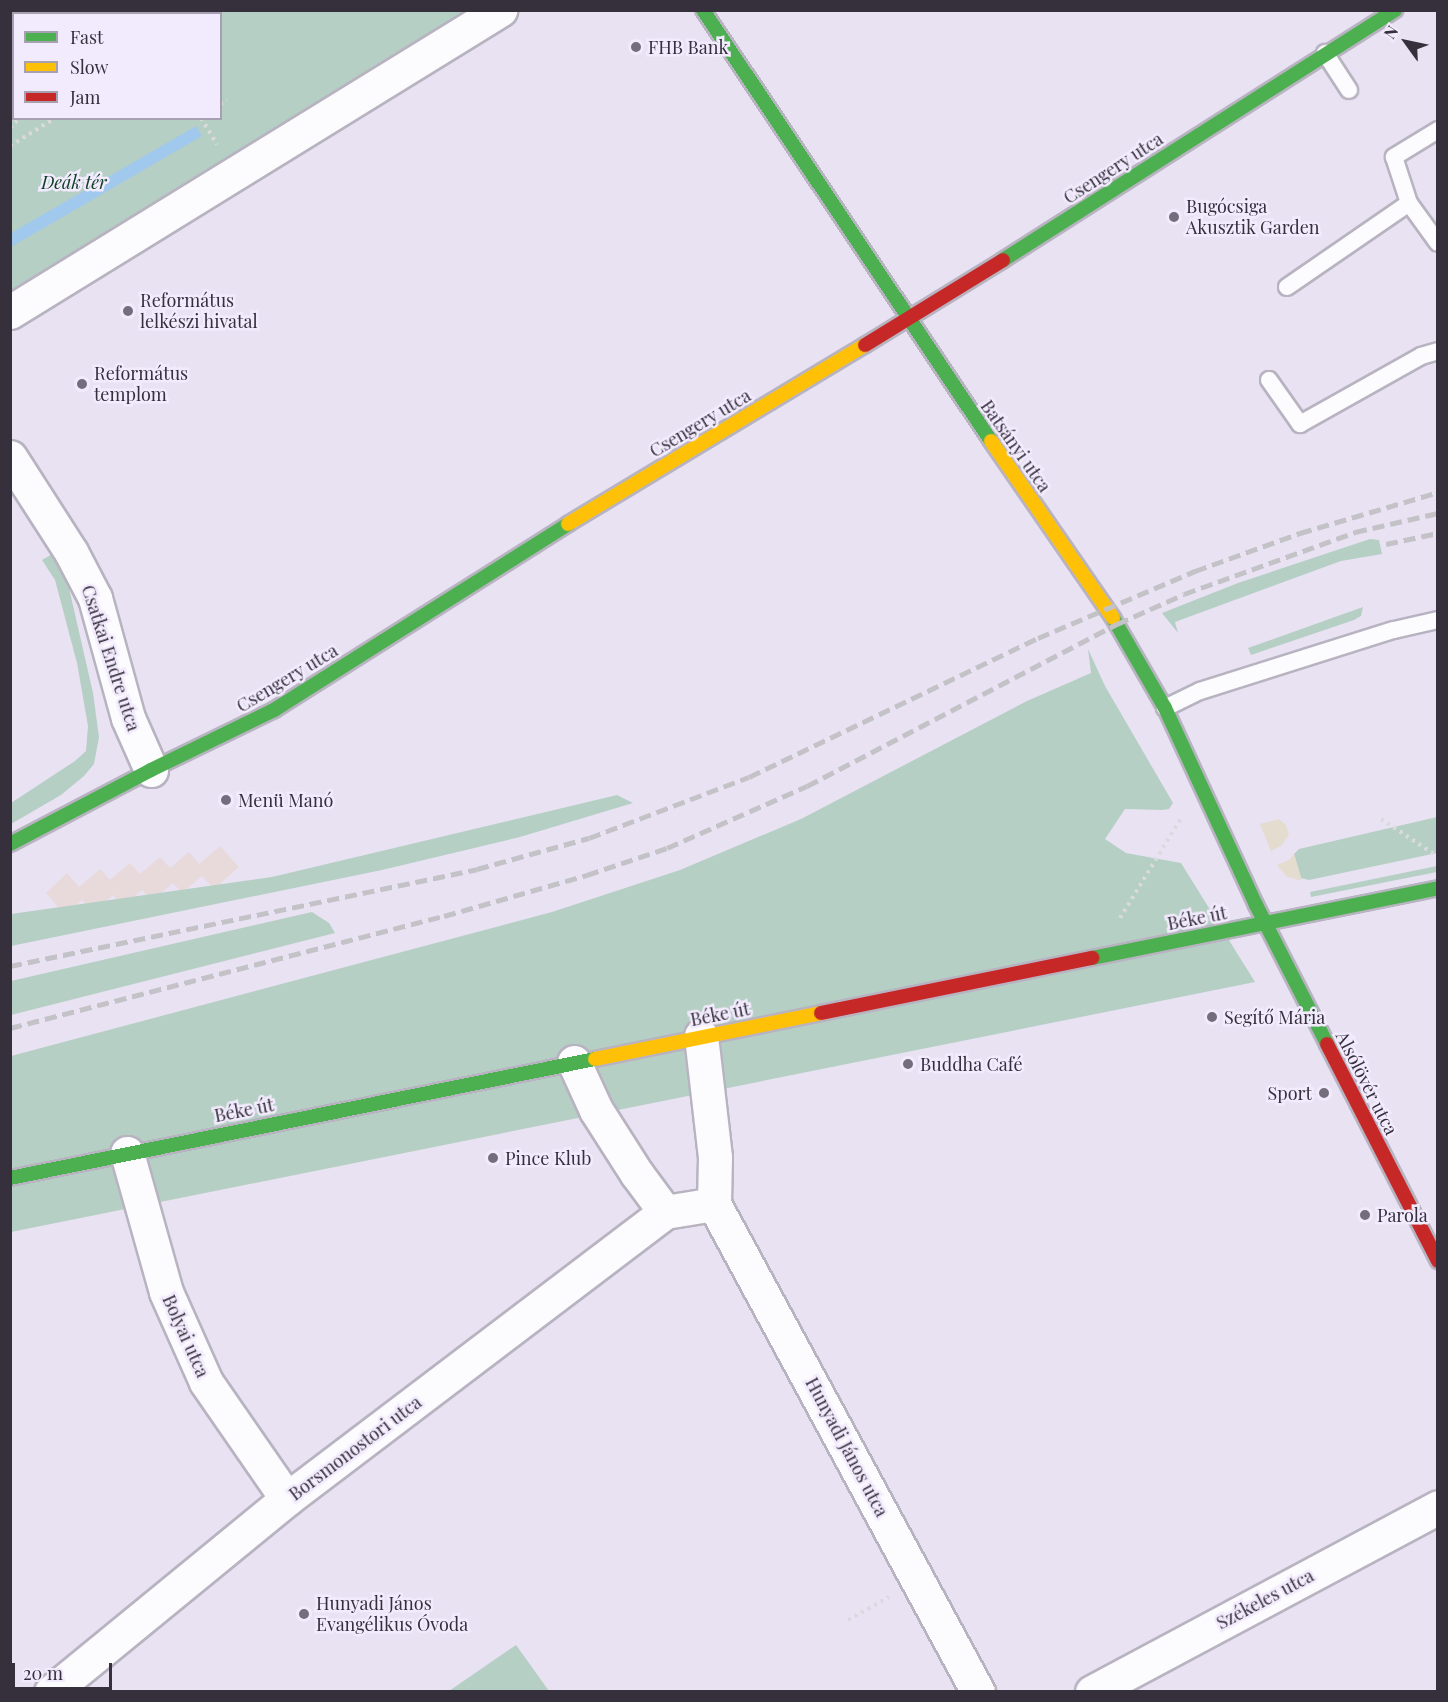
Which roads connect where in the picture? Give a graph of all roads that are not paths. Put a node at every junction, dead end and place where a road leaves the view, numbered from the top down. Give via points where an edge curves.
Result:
1 (500, 10) edge
2 (702, 10) edge
3 (1395, 10) edge
4 (1325, 53) junction
5 (1349, 90) dead end
6 (1437, 130) edge
7 (1409, 203) junction
8 (1437, 243) edge
9 (1287, 287) dead end
10 (10, 312) edge
11 (907, 319) junction
12 (1437, 351) edge
13 (1269, 380) dead end
14 (10, 457) edge
15 (1437, 620) edge
16 (1165, 708) junction
17 (151, 770) junction
18 (10, 844) edge
19 (1437, 888) edge
20 (1265, 922) junction
21 (701, 1036) junction
22 (574, 1062) junction
23 (127, 1153) junction
24 (10, 1178) edge
25 (714, 1204) junction
26 (665, 1212) junction
27 (1437, 1261) edge
28 (287, 1499) junction
29 (1437, 1507) edge
30 (51, 1692) edge
31 (978, 1692) edge
32 (1092, 1692) edge

1 - 10 street
2 - 11 street, Batsányi utca
3 - 4 street, Csengery utca
4 - 5 lane
4 - 11 street, Csengery utca
6 - 7 lane via 1390,152
7 - 8 lane
7 - 9 lane
11 - 16 street, Batsányi utca via 1106,608
11 - 17 street, Csengery utca via 637,481 274,710
12 - 13 lane via 1421,356 1300,424
14 - 17 street, Csatkai Endre utca via 71,552 95,598 129,718
15 - 16 lane via 1200,691
16 - 20 street, Batsányi utca
17 - 18 street, Csengery utca
19 - 20 street, Béke út
20 - 21 street, Béke út
20 - 27 street, Alsólövér utca
21 - 22 street, Béke út
21 - 25 street, Hunyadi János utca via 715,1157
22 - 23 street, Béke út
22 - 26 street via 596,1110
23 - 24 street, Béke út
23 - 28 street, Bolyai utca via 166,1292 206,1382
25 - 26 street
25 - 31 street, Hunyadi János utca
26 - 28 street, Borsmonostori utca
28 - 30 street, Borsmonostori utca
29 - 32 street, Székeles utca

